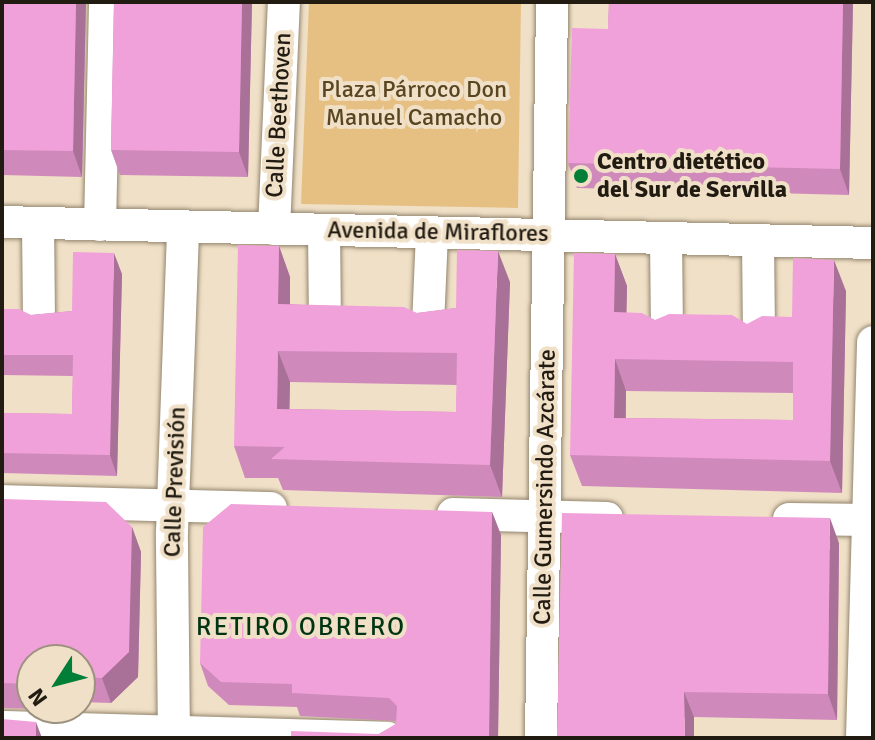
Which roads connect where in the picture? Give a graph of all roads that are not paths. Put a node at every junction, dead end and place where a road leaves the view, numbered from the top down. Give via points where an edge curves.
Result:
1 (105, 2) edge
2 (284, 2) edge
3 (552, 2) edge
4 (2, 222) edge
5 (38, 223) junction
6 (100, 225) junction
7 (183, 227) junction
8 (274, 229) junction
9 (324, 230) junction
10 (432, 232) junction
11 (550, 235) junction
12 (666, 238) junction
13 (758, 240) junction
14 (873, 243) edge
15 (39, 317) edge
16 (325, 321) edge
17 (428, 325) edge
18 (667, 332) edge
19 (759, 336) edge
20 (873, 342) edge
21 (2, 501) edge
22 (174, 505) junction
23 (297, 509) edge
24 (420, 513) edge
25 (543, 517) junction
26 (636, 518) edge
27 (760, 519) edge
28 (871, 520) edge
29 (2, 727) edge
30 (174, 736) edge
31 (388, 738) edge
32 (541, 738) edge
33 (862, 738) edge

1 - 6 street
2 - 8 street, Calle Beethoven
3 - 11 street, Calle Gumersindo Azcárate
4 - 5 street, Avenida de Miraflores
5 - 6 street, Avenida de Miraflores
5 - 15 street
6 - 7 street, Avenida de Miraflores
7 - 8 street, Avenida de Miraflores
7 - 22 street, Calle Previsión
8 - 9 street, Avenida de Miraflores
9 - 10 street, Avenida de Miraflores
9 - 16 street
10 - 11 street, Avenida de Miraflores
10 - 17 street
11 - 12 street, Avenida de Miraflores
11 - 25 street, Calle Gumersindo Azcárate
12 - 13 street, Avenida de Miraflores
12 - 18 street
13 - 14 street, Avenida de Miraflores
13 - 19 street
20 - 28 street
21 - 22 street
22 - 23 street
22 - 30 street, Calle Previsión
24 - 25 street
25 - 26 street
25 - 32 street, Calle Gumersindo Azcárate
27 - 28 street
28 - 33 street
29 - 30 street
30 - 31 street

